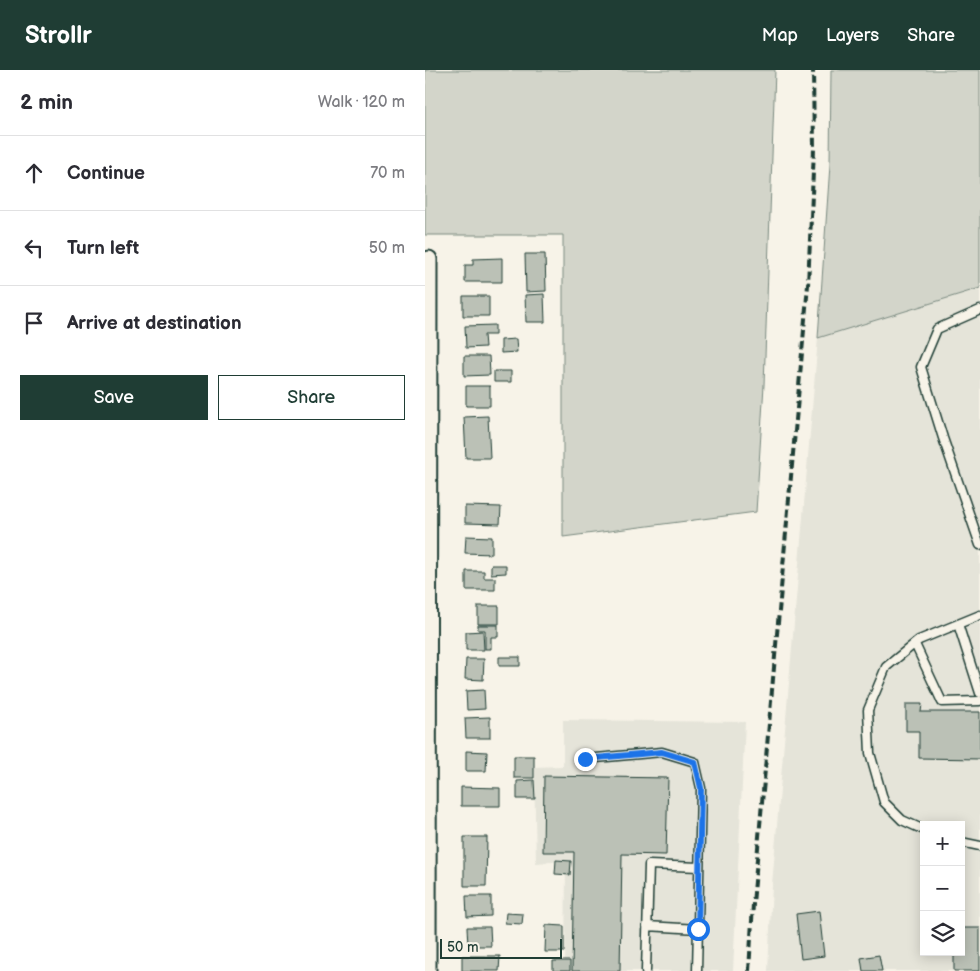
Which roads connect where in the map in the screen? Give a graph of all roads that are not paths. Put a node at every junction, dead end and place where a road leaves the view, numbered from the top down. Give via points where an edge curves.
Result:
1 (429, 259) dead end
2 (980, 310) edge
3 (427, 447) edge
4 (980, 545) edge
5 (980, 615) edge
6 (958, 624) junction
7 (915, 644) junction
8 (980, 693) edge
9 (980, 702) edge
10 (427, 751) edge
11 (585, 759) dead end
12 (920, 828) edge
13 (965, 843) edge
14 (980, 846) edge
15 (699, 867) junction
16 (647, 926) junction
17 (698, 929) junction
18 (428, 971) edge
19 (646, 971) edge
20 (697, 971) edge

1 - 3 street
2 - 4 lane via 937,329 921,367
3 - 10 street
5 - 6 lane
6 - 7 lane
6 - 8 lane
7 - 9 lane via 942,702
7 - 12 lane via 886,667 868,710 870,753 884,802 902,820
10 - 18 street
11 - 15 lane via 662,752 695,762 701,788
13 - 14 lane
15 - 16 lane via 649,865
15 - 17 lane
16 - 17 lane
16 - 19 lane
17 - 20 lane

